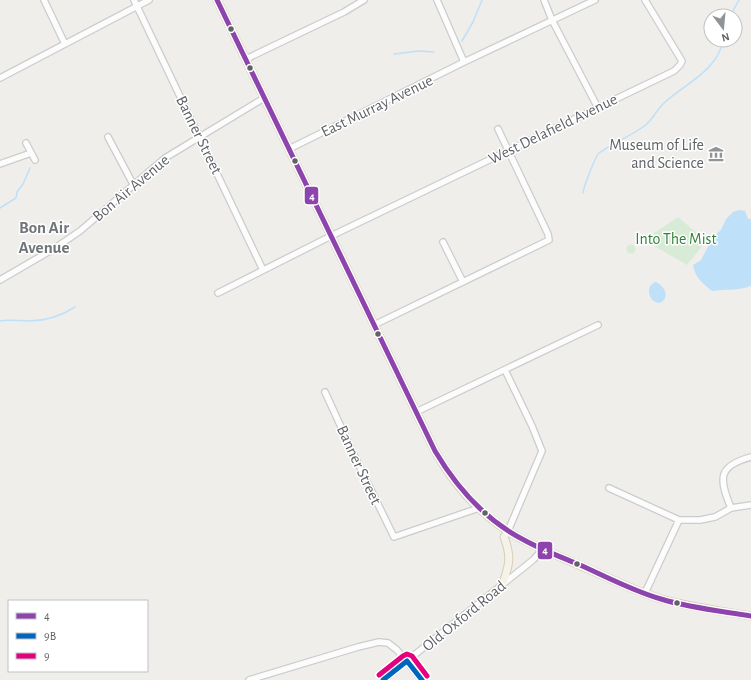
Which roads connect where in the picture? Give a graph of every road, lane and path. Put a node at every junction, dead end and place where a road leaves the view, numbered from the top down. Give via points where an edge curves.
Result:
1 (44, 0) edge
2 (134, 0) edge
3 (148, 0) edge
4 (217, 0) edge
5 (364, 0) edge
6 (436, 0) edge
7 (544, 0) edge
8 (595, 0) edge
9 (645, 0) edge
10 (136, 7) junction
11 (552, 20) junction
12 (64, 44) junction
13 (246, 60) junction
14 (464, 62) junction
15 (0, 78) edge
16 (264, 98) junction
17 (598, 108) junction
18 (498, 129) dead end
19 (108, 136) dead end
20 (199, 137) junction
21 (26, 144) dead end
22 (289, 149) junction
23 (508, 151) junction
24 (31, 153) junction
25 (35, 160) dead end
26 (0, 164) edge
27 (133, 184) junction
28 (331, 236) junction
29 (443, 242) dead end
30 (264, 270) junction
31 (0, 280) edge
32 (463, 282) junction
33 (218, 293) dead end
34 (374, 325) junction
35 (598, 325) dead end
36 (505, 370) junction
37 (325, 392) dead end
38 (416, 412) junction
39 (751, 457) edge
40 (609, 488) dead end
41 (751, 505) edge
42 (479, 508) junction
43 (731, 508) junction
44 (679, 520) junction
45 (508, 530) junction
46 (543, 549) junction
47 (502, 586) junction
48 (645, 593) junction
49 (751, 616) edge
50 (407, 661) junction
51 (250, 680) edge
52 (383, 680) edge
53 (422, 680) edge

1 - 12 street
2 - 10 street, Banner Street
3 - 10 street
4 - 13 main road
5 - 13 street
6 - 14 street
7 - 11 street
8 - 11 street, East Murray Avenue
9 - 17 street, West Delafield Avenue via 682,61 674,71
10 - 12 street
10 - 20 street, Banner Street
11 - 14 street, East Murray Avenue
11 - 17 street
12 - 15 street
13 - 16 main road
14 - 22 street, East Murray Avenue
16 - 20 street, Bon Air Avenue
16 - 22 main road
17 - 23 street, West Delafield Avenue
18 - 23 street
19 - 27 street
20 - 27 street, Bon Air Avenue via 165,158
20 - 30 street, Banner Street
21 - 24 street
22 - 28 main road
23 - 28 street, West Delafield Avenue
23 - 32 street via 549,240
24 - 25 street
24 - 26 street
27 - 31 street, Bon Air Avenue via 67,240
28 - 30 street, West Delafield Avenue
28 - 34 main road
29 - 32 street
30 - 33 street, West Delafield Avenue
32 - 34 street
34 - 38 main road
35 - 36 street
36 - 38 street
36 - 45 street via 542,451
37 - 42 street, Banner Street via 394,537
38 - 42 main road via 446,471
39 - 43 street via 731,464 726,469 723,487
40 - 44 street
41 - 43 street
42 - 45 main road
43 - 44 street via 715,517
44 - 48 street
45 - 46 main road
45 - 47 main road via 504,537 510,562
46 - 47 street, Old Oxford Road
46 - 48 main road
47 - 50 street, Old Oxford Road
48 - 49 main road via 682,604
50 - 51 street via 392,645 379,642
50 - 52 street, Old Oxford Road
50 - 53 street

